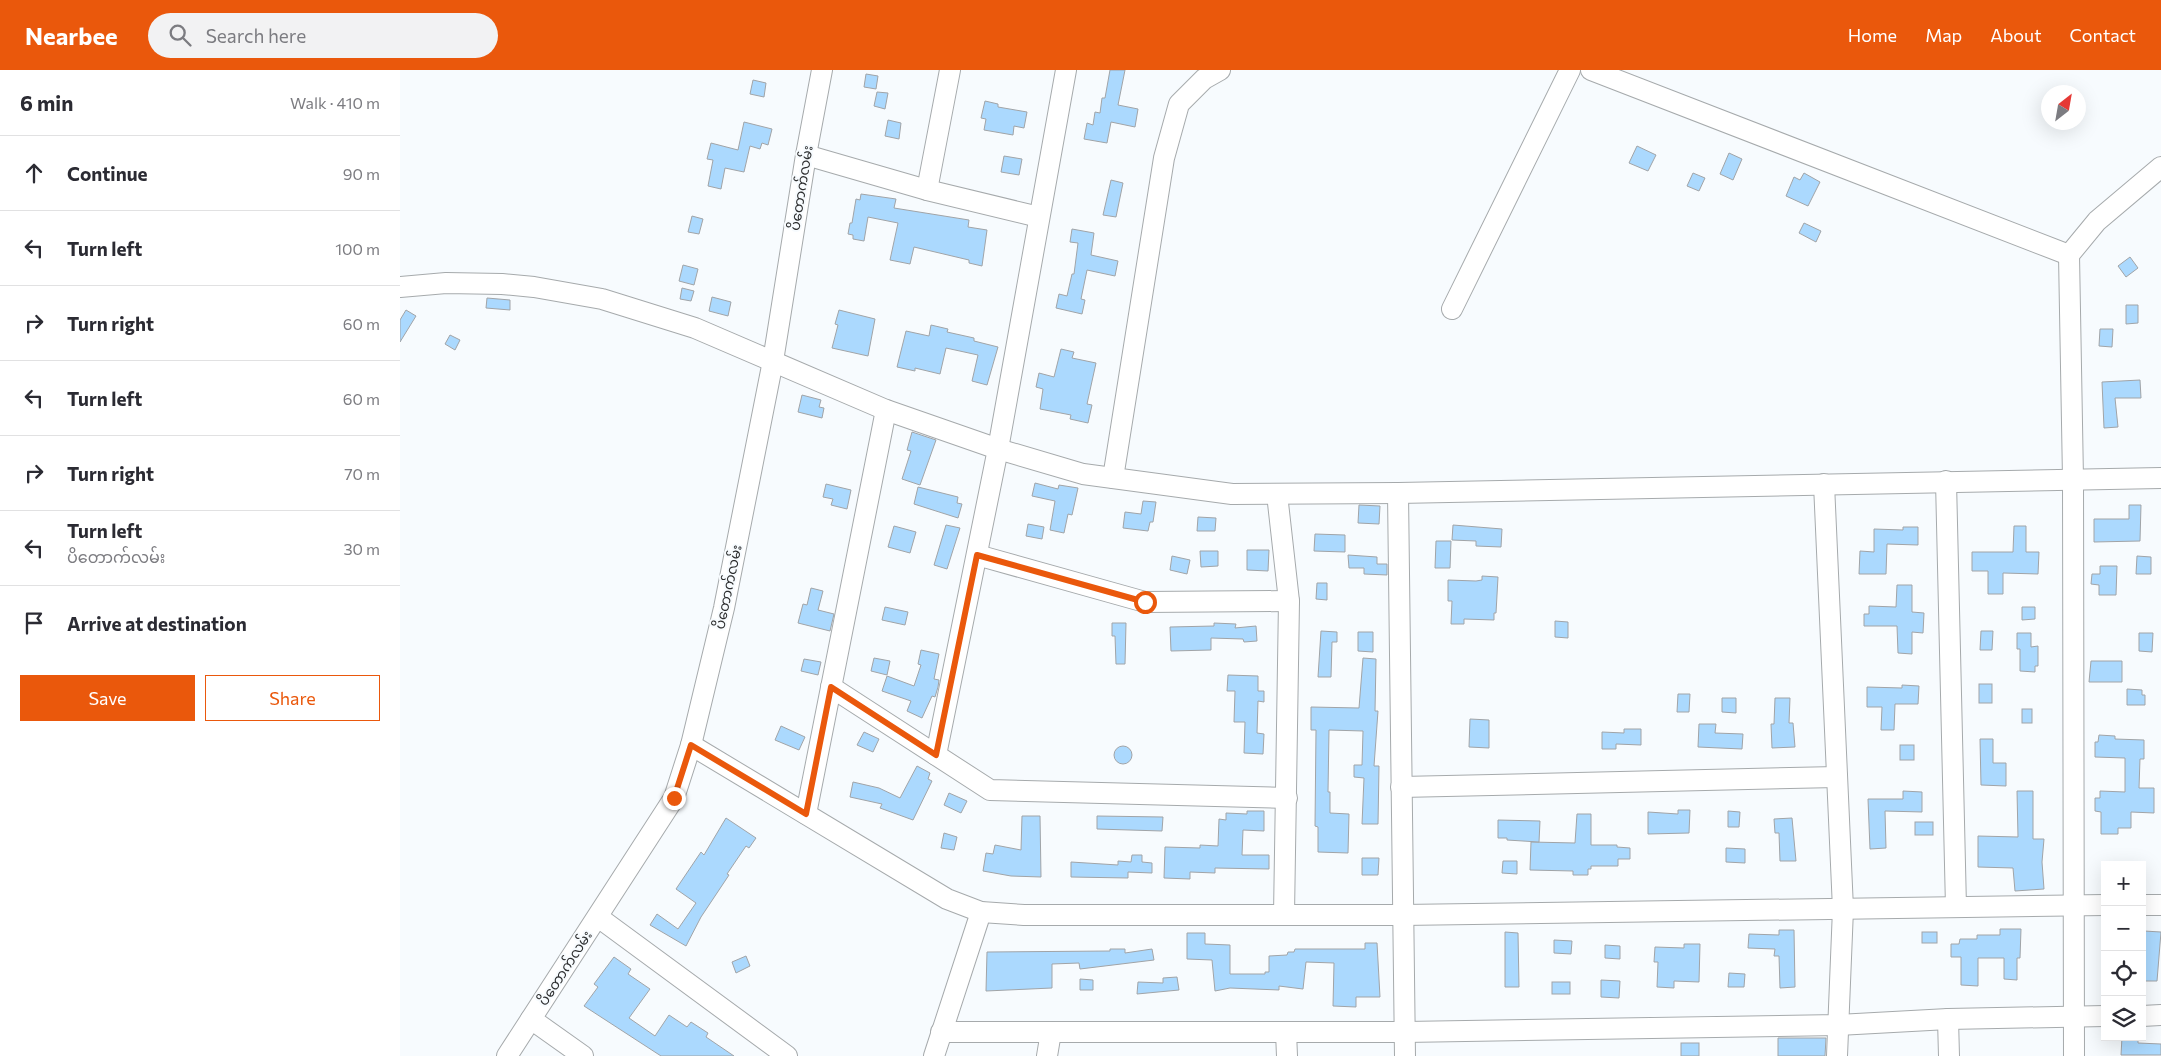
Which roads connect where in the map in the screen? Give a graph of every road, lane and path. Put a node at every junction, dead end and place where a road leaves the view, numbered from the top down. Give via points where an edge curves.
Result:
1 (822, 70) edge
2 (950, 70) edge
3 (1066, 70) edge
4 (1220, 70) edge
5 (1570, 70) edge
6 (1591, 70) edge
7 (806, 155) junction
8 (2161, 167) edge
9 (927, 190) junction
10 (1039, 217) junction
11 (2069, 255) junction
12 (400, 287) edge
13 (1452, 310) dead end
14 (773, 361) junction
15 (886, 410) junction
16 (998, 449) junction
17 (1113, 478) junction
18 (2161, 478) edge
19 (2073, 479) junction
20 (1946, 481) junction
21 (1824, 484) junction
22 (1398, 493) junction
23 (1277, 494) junction
24 (977, 555) junction
25 (1290, 601) junction
26 (831, 687) junction
27 (691, 745) junction
28 (936, 755) junction
29 (1837, 778) junction
30 (1401, 787) junction
31 (1287, 798) junction
32 (806, 814) junction
33 (2101, 905) edge
34 (2146, 905) edge
35 (2161, 905) edge
36 (2073, 906) junction
37 (1956, 907) junction
38 (1843, 909) junction
39 (981, 912) junction
40 (1284, 915) junction
41 (1402, 915) junction
42 (598, 917) junction
43 (2161, 1015) edge
44 (2074, 1016) junction
45 (2101, 1016) edge
46 (2146, 1016) edge
47 (531, 1019) junction
48 (1948, 1019) junction
49 (1838, 1025) junction
50 (942, 1032) junction
51 (1051, 1032) junction
52 (1286, 1032) junction
53 (1405, 1032) junction
54 (507, 1056) edge
55 (583, 1056) edge
56 (787, 1056) edge
57 (934, 1056) edge
58 (1047, 1056) edge
59 (1287, 1056) edge
60 (1405, 1056) edge
61 (1837, 1056) edge
62 (1949, 1056) edge
63 (2074, 1056) edge

1 - 7 street, ပိတောက်လမ်း
2 - 9 street
3 - 10 street
4 - 17 street via 1204,79 1179,104 1164,158
5 - 13 street
6 - 11 street
7 - 9 street
7 - 14 street, ပိတောက်လမ်း
8 - 11 street via 2098,221
9 - 10 street
10 - 16 street
11 - 19 street
12 - 14 street via 446,283 502,284 602,299 695,328
14 - 15 street
14 - 27 street, ပိတောက်လမ်း via 724,608
15 - 16 street
15 - 26 street
16 - 17 street via 1082,474
16 - 24 street
17 - 23 street via 1232,494
18 - 19 street
19 - 20 street
19 - 36 street
20 - 21 street
20 - 37 street
21 - 22 street
21 - 29 street
22 - 23 street
22 - 30 street
23 - 25 street
24 - 25 street via 1145,602
24 - 28 street
25 - 31 street
26 - 28 street
26 - 32 street
27 - 32 street
27 - 42 street, ပိတောက်လမ်း via 674,798
28 - 31 street via 990,790
29 - 30 street
29 - 38 street
30 - 41 street
31 - 40 street
32 - 39 street via 947,899
33 - 36 street
34 - 35 street
36 - 37 street
36 - 44 street
37 - 38 street
38 - 41 street
38 - 49 street
39 - 40 street via 1024,915
39 - 50 street
40 - 41 street
41 - 53 street
42 - 47 street, ပိတောက်လမ်း
42 - 56 street
43 - 46 street
44 - 45 street
44 - 48 street
44 - 63 street
47 - 54 street, ပိတောက်လမ်း
47 - 55 street
48 - 49 street
48 - 62 street
49 - 53 street
49 - 61 street
50 - 51 street
50 - 57 street
51 - 52 street
51 - 58 street
52 - 53 street
52 - 59 street
53 - 60 street

